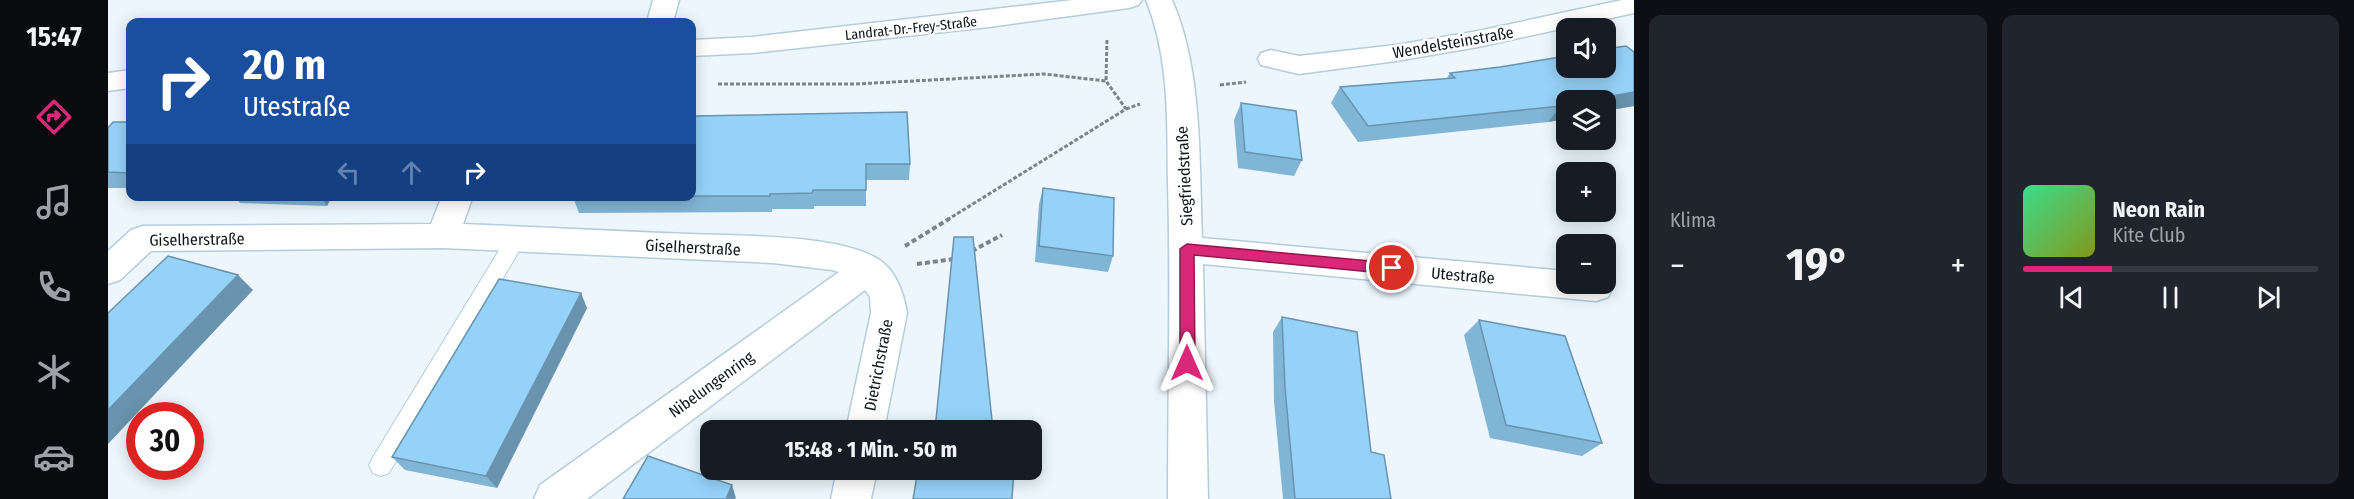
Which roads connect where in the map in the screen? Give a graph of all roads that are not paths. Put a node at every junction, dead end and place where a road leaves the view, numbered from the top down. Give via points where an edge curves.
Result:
1 (666, 0) edge
2 (1129, 0) edge
3 (1159, 0) edge
4 (1634, 5) edge
5 (661, 18) edge
6 (696, 48) edge
7 (1271, 60) road end
8 (126, 80) edge
9 (108, 82) edge
10 (456, 201) edge
11 (442, 236) junction
12 (516, 239) junction
13 (1187, 249) junction
14 (868, 269) junction
15 (108, 271) edge
16 (1556, 283) edge
17 (867, 420) edge
18 (381, 465) dead end
19 (855, 480) edge
20 (554, 499) edge
21 (851, 499) edge
22 (1188, 499) edge

1 - 5 street
2 - 6 street, Landrat-Dr.-Frey-Straße via 871,32
3 - 13 street, Siegfriedstraße via 1168,17 1180,90
4 - 7 street, Wendelsteinstraße via 1396,53 1299,65
8 - 9 street
10 - 11 street
11 - 12 street, Giselherstraße
11 - 15 street, Giselherstraße via 143,239
12 - 14 street, Giselherstraße via 772,250 832,257
12 - 18 lane
13 - 16 street, Utestraße
13 - 22 street, Siegfriedstraße
14 - 17 street, Dietrichstraße via 887,294 889,313
14 - 20 street, Nibelungenring
19 - 21 street

